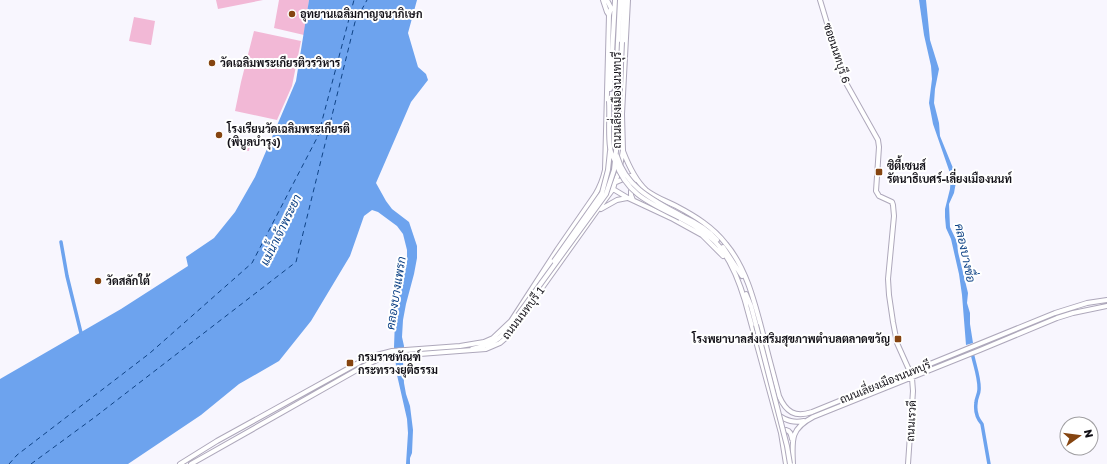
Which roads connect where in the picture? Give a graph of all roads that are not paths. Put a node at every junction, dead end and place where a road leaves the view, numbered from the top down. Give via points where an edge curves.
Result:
1 (603, 0) edge
2 (607, 0) edge
3 (611, 0) edge
4 (615, 0) edge
5 (620, 0) edge
6 (624, 0) edge
7 (628, 0) edge
8 (820, 0) edge
9 (610, 8) junction
10 (609, 15) junction
11 (607, 114) junction
12 (622, 114) junction
13 (610, 148) junction
14 (623, 150) junction
15 (605, 170) junction
16 (615, 182) junction
17 (641, 184) junction
18 (611, 186) junction
19 (646, 190) junction
20 (628, 198) junction
21 (633, 200) junction
22 (588, 206) junction
23 (596, 212) junction
24 (681, 217) junction
25 (728, 260) junction
26 (733, 262) junction
27 (748, 284) junction
28 (1107, 300) edge
29 (1107, 306) edge
30 (518, 313) junction
31 (465, 351) junction
32 (910, 372) junction
33 (912, 378) junction
34 (793, 413) junction
35 (776, 414) junction
36 (787, 420) junction
37 (806, 420) junction
38 (782, 439) junction
39 (792, 439) junction
40 (180, 464) edge
41 (191, 464) edge
42 (786, 464) edge
43 (791, 464) edge
44 (908, 464) edge

1 - 10 main road
2 - 9 main road, ถนนนนทบุรี 1
3 - 9 main road
4 - 13 main road, ถนนเลี่ยงเมืองนนทบุรี, bridge
5 - 24 main road, ถนนเลี่ยงเมืองนนทบุรี, bridge via 614,145 619,163 626,176 643,193
6 - 30 main road, bridge via 618,132 614,170 606,194
7 - 12 main road, ถนนนนทบุรี 1
8 - 32 main road, ซอยนนทบุรี 6 via 846,84 877,137 879,147 876,191 892,202 894,216 888,279 889,295 897,343
9 - 10 main road, ถนนนนทบุรี 1
10 - 11 main road, ถนนนนทบุรี 1
11 - 12 main road via 609,119 614,121
11 - 15 main road, ถนนนนทบุรี 1
12 - 14 main road, ถนนนนทบุรี 1
13 - 24 main road, ถนนเลี่ยงเมืองนนทบุรี, bridge via 621,176 628,186 648,202
13 - 30 main road, bridge via 602,193
14 - 16 main road, ถนนนนทบุรี 1
14 - 17 main road, ถนนเลี่ยงเมืองนนทบุรี via 627,162
15 - 18 main road
15 - 22 main road, ถนนนนทบุรี 1 via 601,186
16 - 17 main road via 631,176
16 - 18 main road, ถนนนนทบุรี 1
17 - 19 main road, ถนนเลี่ยงเมืองนนทบุรี
18 - 20 main road, ถนนเลี่ยงเมืองนนทบุรี
18 - 22 main road, ถนนนนทบุรี 1 via 605,187
18 - 23 main road, ถนนนนทบุรี 1
19 - 21 main road via 638,186 633,187
19 - 27 main road, ถนนเลี่ยงเมืองนนทบุรี via 690,213 716,232 732,251
20 - 21 main road, ถนนเลี่ยงเมืองนนทบุรี
20 - 23 main road via 617,200
21 - 25 main road, ถนนเลี่ยงเมืองนนทบุรี via 702,235
22 - 30 main road, ถนนนนทบุรี 1
23 - 31 main road, ถนนนนทบุรี 1 via 507,337 486,349
24 - 25 main road, ถนนเลี่ยงเมืองนนทบุรี via 712,238
24 - 26 main road, ถนนเลี่ยงเมืองนนทบุรี via 701,225 714,236
25 - 35 main road, ถนนเลี่ยงเมืองนนทบุรี via 746,301
26 - 27 main road, ถนนเลี่ยงเมืองนนทบุรี
26 - 43 main road, bridge via 751,306
27 - 34 main road, ถนนเลี่ยงเมืองนนทบุรี via 779,396 786,408
28 - 32 main road, ถนนเลี่ยงเมืองนนทบุรี via 1072,307
29 - 33 main road, ถนนเลี่ยงเมืองนนทบุรี via 1057,318
30 - 31 main road via 496,341
30 - 40 main road, ถนนนนทบุรี 1 via 499,334 484,342 392,351 369,357
31 - 41 main road, ถนนนนทบุรี 1 via 393,356 366,364
32 - 34 main road, ถนนเลี่ยงเมืองนนทบุรี via 807,414
33 - 37 main road, ถนนเลี่ยงเมืองนนทบุรี
33 - 44 main road, ถนนเรวดี
34 - 36 main road via 786,414
35 - 36 main road, ถนนเลี่ยงเมืองนนทบุรี
35 - 38 main road, ถนนเลี่ยงเมืองนนทบุรี
36 - 37 main road, ถนนเลี่ยงเมืองนนทบุรี
37 - 39 main road
38 - 39 main road via 786,430 790,432
38 - 42 main road, ถนนเลี่ยงเมืองนนทบุรี
39 - 43 main road

